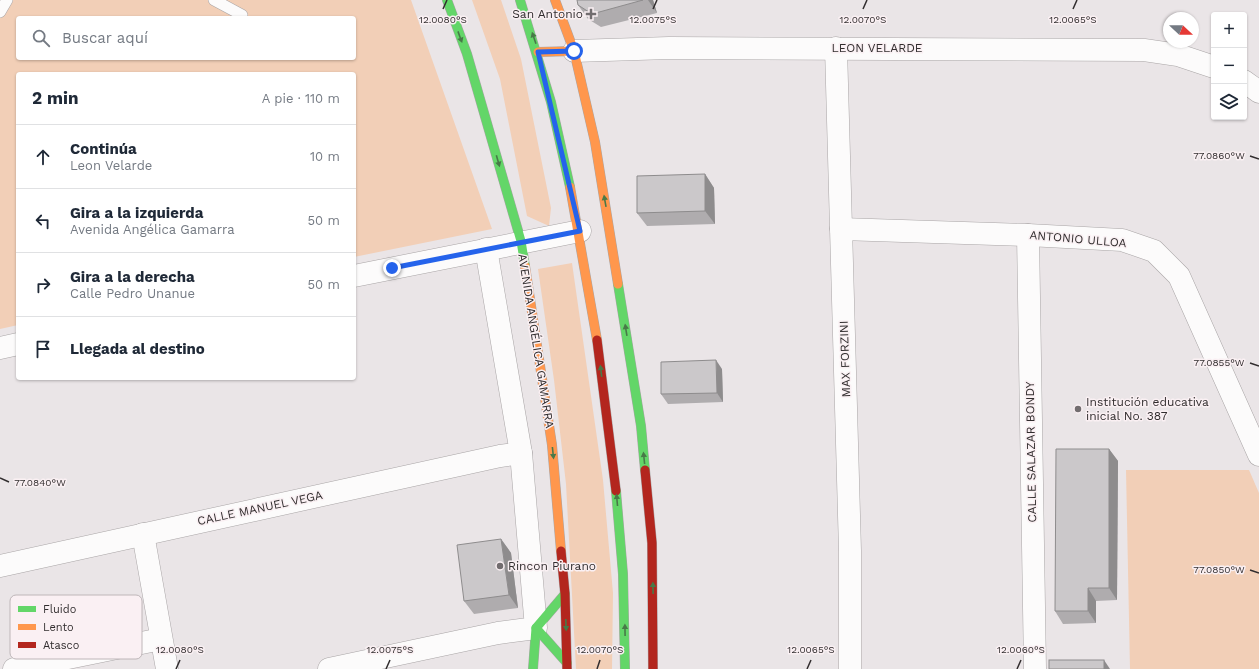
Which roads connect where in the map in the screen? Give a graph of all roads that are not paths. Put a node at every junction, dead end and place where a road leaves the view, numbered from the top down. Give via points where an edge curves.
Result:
1 (7, 0) edge
2 (214, 0) edge
3 (447, 0) edge
4 (520, 0) edge
5 (555, 0) edge
6 (0, 12) edge
7 (242, 15) dead end
8 (836, 48) junction
9 (574, 51) junction
10 (538, 52) junction
11 (1211, 66) edge
12 (1247, 83) edge
13 (1259, 92) edge
14 (841, 229) junction
15 (580, 231) junction
16 (1028, 235) junction
17 (521, 241) junction
18 (486, 249) junction
19 (356, 276) edge
20 (16, 344) edge
21 (0, 348) edge
22 (521, 454) junction
23 (1259, 455) edge
24 (143, 534) junction
25 (0, 566) edge
26 (565, 594) junction
27 (536, 628) junction
28 (161, 639) junction
29 (142, 643) edge
30 (63, 659) edge
31 (567, 666) edge
32 (14, 669) edge
33 (167, 669) edge
34 (329, 669) edge
35 (533, 669) edge
36 (625, 669) edge
37 (653, 669) edge
38 (850, 669) edge
39 (1035, 669) edge

1 - 6 lane
2 - 7 lane
3 -> 17 main road, AVENIDA ANGÉLICA GAMARRA via 466,54
10 -> 4 main road
5 - 9 main road
8 - 9 street, LEON VELARDE
8 - 11 street, LEON VELARDE via 1144,50 1178,55
8 - 14 street, MAX FORZINI
9 - 10 main road, LEON VELARDE
37 -> 9 main road via 652,542 641,426 595,142
10 - 15 main road
12 - 13 street
14 - 16 street, ANTONIO ULLOA
14 - 38 street, MAX FORZINI via 850,551
15 - 17 street
36 -> 15 main road via 624,583 616,493 600,359
16 - 23 street, ANTONIO ULLOA via 1122,240 1154,251 1180,276
16 - 39 street, CALLE SALAZAR BONDY
17 - 18 street
17 -> 26 main road, AVENIDA ANGÉLICA GAMARRA via 552,445
18 - 19 street
18 - 22 street
20 - 21 street
22 - 24 street, CALLE MANUEL VEGA via 500,456
22 - 27 street
24 - 25 street, CALLE MANUEL VEGA
24 - 28 street
26 - 27 main road
26 -> 31 main road, AVENIDA ANGÉLICA GAMARRA
27 - 31 main road
27 - 34 street via 498,633
27 - 35 main road
28 - 29 street
28 - 33 street
30 - 32 street

